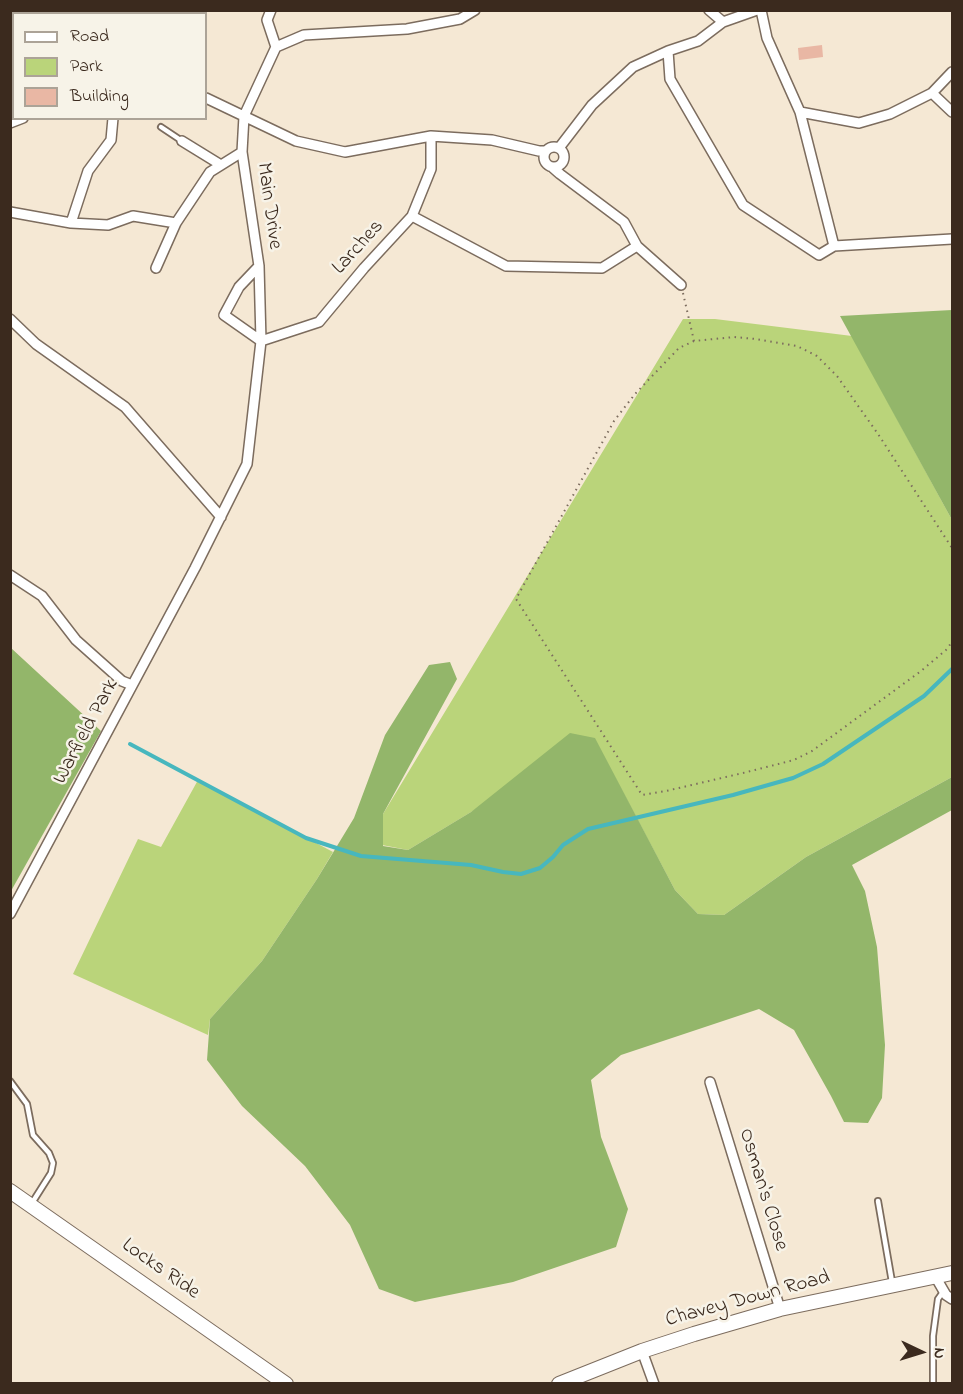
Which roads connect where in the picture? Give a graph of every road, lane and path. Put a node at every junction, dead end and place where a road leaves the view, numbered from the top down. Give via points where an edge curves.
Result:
1 (271, 10) edge
2 (709, 10) edge
3 (474, 11) edge
4 (754, 11) edge
5 (723, 22) junction
6 (276, 47) junction
7 (668, 51) junction
8 (952, 72) edge
9 (932, 93) junction
10 (207, 98) edge
11 (800, 112) junction
12 (952, 112) edge
13 (244, 116) junction
14 (112, 120) edge
15 (161, 127) dead end
16 (431, 136) junction
17 (182, 141) joint
18 (559, 148) junction
19 (242, 152) junction
20 (543, 153) junction
21 (221, 165) junction
22 (558, 168) junction
23 (10, 212) edge
24 (412, 216) junction
25 (71, 223) junction
26 (176, 223) junction
27 (952, 239) edge
28 (637, 246) junction
29 (834, 246) junction
30 (259, 266) junction
31 (156, 268) dead end
32 (681, 285) joint
33 (10, 319) edge
34 (261, 341) junction
35 (694, 341) junction
36 (221, 516) junction
37 (952, 548) edge
38 (195, 568) joint
39 (10, 574) edge
40 (952, 642) edge
41 (132, 685) junction
42 (10, 914) edge
43 (10, 1081) edge
44 (710, 1082) dead end
45 (10, 1191) edge
46 (878, 1201) dead end
47 (30, 1205) junction
48 (952, 1273) edge
49 (935, 1276) junction
50 (892, 1285) junction
51 (943, 1292) junction
52 (952, 1299) edge
53 (780, 1309) junction
54 (642, 1352) junction
55 (286, 1383) edge
56 (559, 1383) edge
57 (654, 1383) edge
58 (933, 1383) edge

1 - 6 street via 267,20
2 - 5 street
3 - 6 street via 460,19 407,29 304,35
4 - 5 street
4 - 11 street
5 - 7 street via 698,41
6 - 13 street, Main Drive
7 - 18 street via 633,67 592,105
7 - 29 street via 670,79 743,205 819,255
8 - 9 street
9 - 11 street via 890,114 859,123
9 - 12 street
10 - 13 street
11 - 29 street
13 - 16 street via 296,141 345,152
13 - 19 street, Main Drive
14 - 25 street via 111,140 88,171
15 - 17 lane
16 - 20 street via 492,140
16 - 24 street, Larches via 431,169
17 - 21 street
18 - 20 street via 552,147
18 - 22 street via 564,156
19 - 21 street
19 - 30 street, Main Drive
20 - 22 street via 546,163
21 - 26 street via 210,172
22 - 28 street via 624,222
23 - 25 street
24 - 28 street via 506,266 602,268
24 - 34 street, Larches via 319,322
25 - 26 street via 108,225 133,216
26 - 31 street
27 - 29 street
28 - 32 street
30 - 34 street, Main Drive
30 - 34 street via 239,287 224,315
32 - 35 path
33 - 36 street via 36,344 125,407
34 - 36 street, Main Drive via 247,464
35 - 37 path via 756,339 797,346 817,356 844,385
35 - 40 path via 679,348 614,421 516,599 642,795 794,760 921,671
36 - 38 street, Main Drive
38 - 41 street, Warfield Park
39 - 41 street via 42,596 76,640 122,681
41 - 42 street, Warfield Park
43 - 47 lane via 27,1104 33,1135 53,1163 51,1173
44 - 53 street, Osman's Close
45 - 47 main road, Locks Ride
46 - 50 lane
47 - 55 main road, Locks Ride
48 - 49 main road, Chavey Down Road
49 - 50 main road, Chavey Down Road
49 - 51 street
50 - 53 main road, Chavey Down Road
51 - 52 street
51 - 58 lane via 938,1299 933,1336
53 - 54 main road, Chavey Down Road
54 - 56 main road, Chavey Down Road
54 - 57 street

